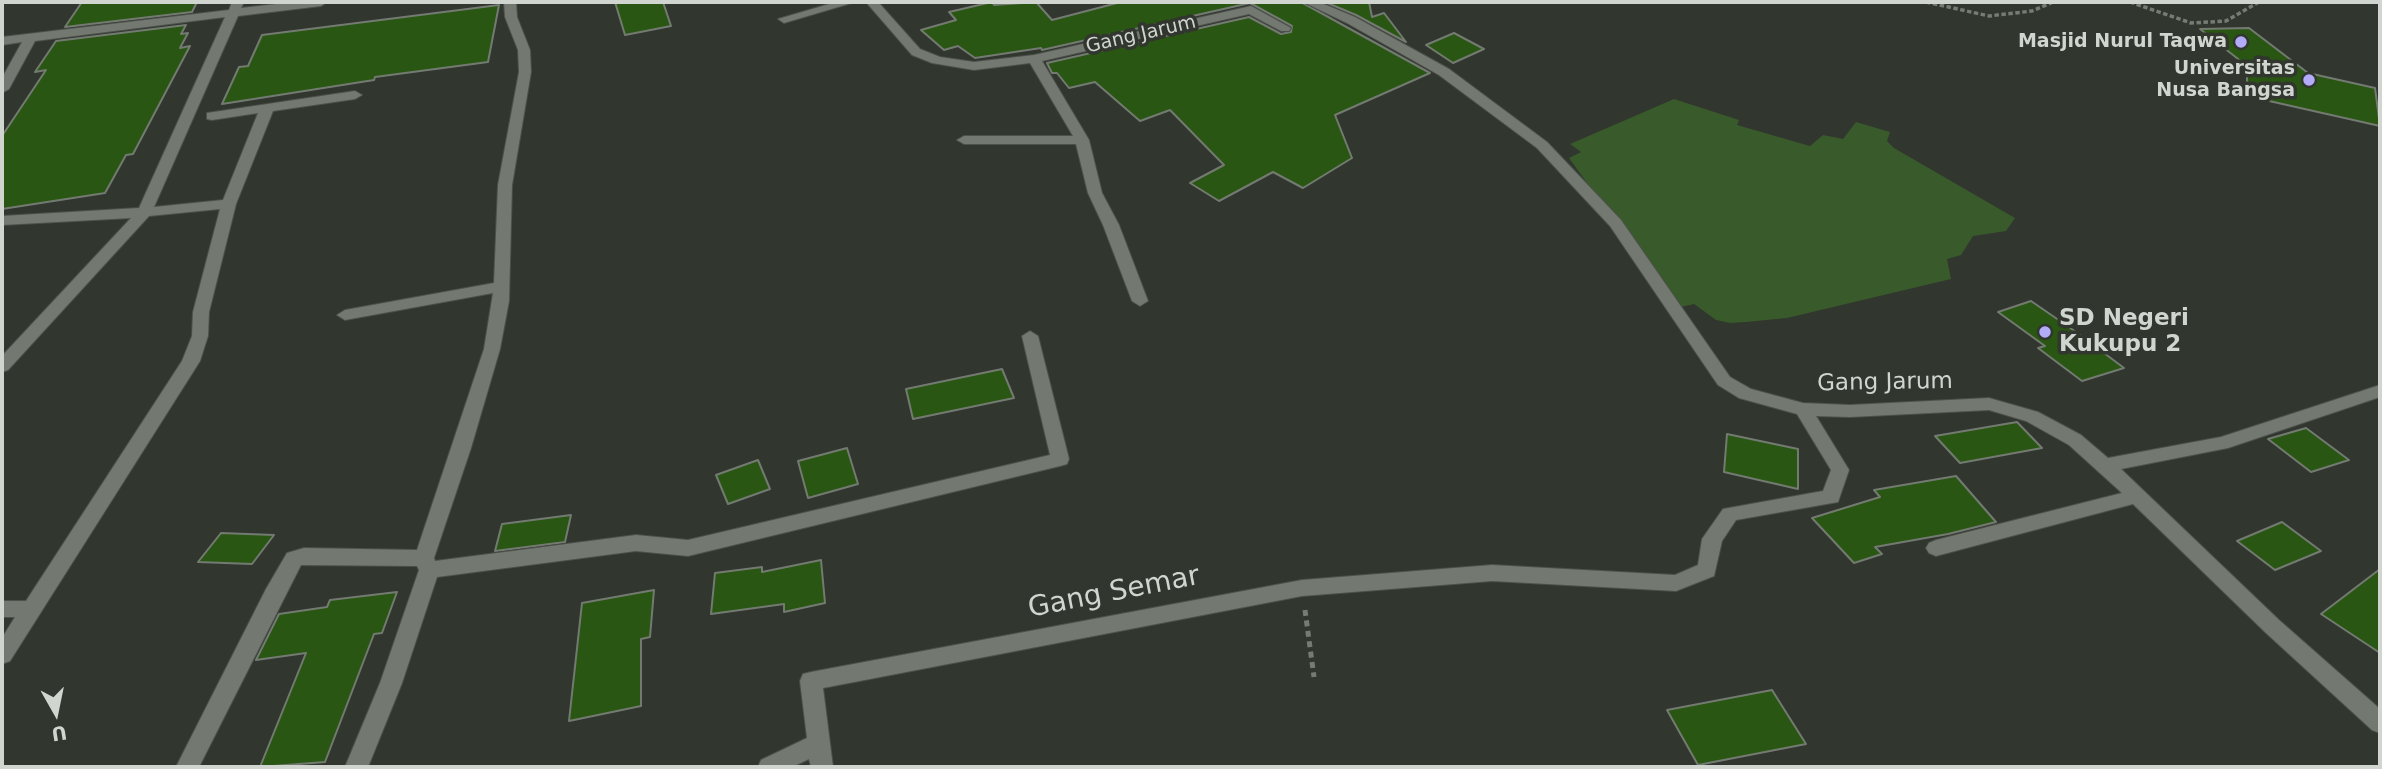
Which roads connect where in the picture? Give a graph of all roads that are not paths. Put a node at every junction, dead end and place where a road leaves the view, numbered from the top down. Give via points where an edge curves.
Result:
1 (321, 2) edge
2 (510, 2) edge
3 (849, 2) edge
4 (873, 2) edge
5 (1309, 2) edge
6 (830, 4) edge
7 (236, 7) edge
8 (783, 19) dead end
9 (1286, 28) dead end
10 (31, 37) junction
11 (2, 41) edge
12 (1034, 59) junction
13 (2, 89) edge
14 (355, 95) dead end
15 (267, 108) junction
16 (212, 116) dead end
17 (1082, 139) junction
18 (964, 140) dead end
19 (229, 204) junction
20 (144, 213) junction
21 (2, 220) edge
22 (501, 287) junction
23 (1140, 301) dead end
24 (345, 315) dead end
25 (1030, 336) dead end
26 (2, 366) edge
27 (2380, 391) edge
28 (1803, 409) junction
29 (2105, 465) junction
30 (2136, 496) junction
31 (1936, 548) dead end
32 (427, 564) junction
33 (32, 609) junction
34 (2, 610) edge
35 (2, 655) edge
36 (2380, 723) edge
37 (819, 743) junction
38 (187, 767) edge
39 (357, 767) edge
40 (769, 767) edge
41 (822, 767) edge

1 - 7 street
2 - 22 street via 526,60 505,185
3 - 6 street
4 - 12 street, Gang Jarum via 916,52 937,60 974,66
5 - 28 street, Gang Jarum via 1444,72 1542,145 1616,223 1724,380 1745,394
6 - 8 street
7 - 10 street
7 - 20 street
9 - 12 street, Gang Jarum via 1251,10
10 - 11 street
10 - 13 street
12 - 17 street
14 - 15 street
15 - 16 street
15 - 19 street
17 - 18 street
17 - 23 street via 1095,193
19 - 20 street
19 - 33 street via 191,361
20 - 21 street
20 - 26 street
22 - 24 street
22 - 32 street via 492,349
25 - 32 street via 1060,459 688,548 636,543
27 - 29 street via 2222,443
28 - 29 street, Gang Jarum via 1989,404 2032,416 2075,440
28 - 37 street, Gang Semar via 1840,470 1831,497 1730,514 1712,539 1707,570 1676,583 1492,573 1302,588 811,681
29 - 30 street, Gang Jarum
30 - 31 street
30 - 36 street, Gang Jarum
32 - 38 street via 295,559
32 - 39 street via 391,683
33 - 34 street
33 - 35 street
37 - 40 street
37 - 41 street, Gang Semar

